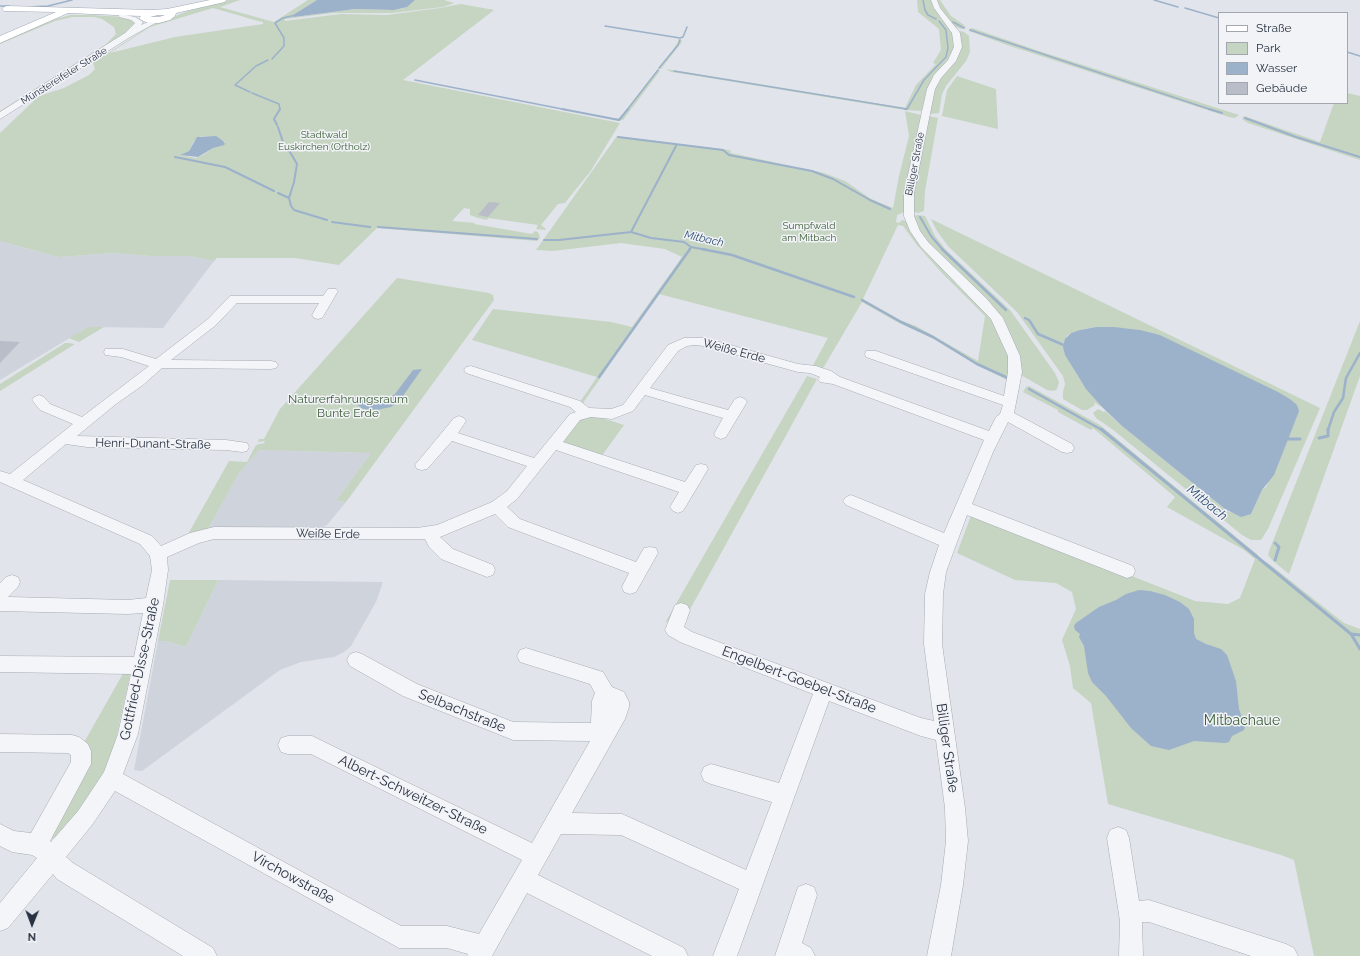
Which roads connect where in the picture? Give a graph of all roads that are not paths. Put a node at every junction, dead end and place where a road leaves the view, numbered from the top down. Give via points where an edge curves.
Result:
1 (222, 0) edge
2 (934, 0) edge
3 (3, 9) edge
4 (22, 10) junction
5 (62, 11) junction
6 (121, 16) junction
7 (150, 18) junction
8 (40, 21) junction
9 (128, 35) junction
10 (0, 36) edge
11 (0, 40) edge
12 (0, 116) edge
13 (318, 316) dead end
14 (187, 327) dead end
15 (206, 327) junction
16 (110, 352) dead end
17 (871, 354) dead end
18 (159, 364) junction
19 (271, 365) dead end
20 (471, 370) dead end
21 (643, 390) junction
22 (39, 400) dead end
23 (740, 402) dead end
24 (1008, 408) junction
25 (586, 413) junction
26 (732, 416) junction
27 (459, 421) dead end
28 (85, 423) junction
29 (450, 434) junction
30 (721, 434) dead end
31 (993, 438) junction
32 (64, 439) junction
33 (553, 444) junction
34 (242, 447) dead end
35 (1067, 448) dead end
36 (537, 464) junction
37 (422, 465) dead end
38 (701, 469) dead end
39 (5, 479) edge
40 (689, 489) junction
41 (851, 500) dead end
42 (497, 506) junction
43 (962, 506) junction
44 (678, 507) dead end
45 (430, 533) junction
46 (948, 542) junction
47 (650, 553) dead end
48 (158, 554) junction
49 (487, 570) dead end
50 (640, 570) junction
51 (1127, 571) dead end
52 (630, 587) dead end
53 (3, 592) edge
54 (154, 605) junction
55 (681, 610) dead end
56 (526, 656) dead end
57 (356, 660) dead end
58 (0, 664) edge
59 (142, 665) junction
60 (824, 690) junction
61 (945, 733) junction
62 (600, 738) junction
63 (0, 743) edge
64 (288, 745) dead end
65 (711, 774) dead end
66 (111, 779) junction
67 (785, 795) junction
68 (555, 823) junction
69 (0, 835) edge
70 (1118, 838) dead end
71 (44, 852) junction
72 (536, 856) junction
73 (523, 879) junction
74 (752, 884) junction
75 (806, 895) dead end
76 (0, 920) edge
77 (1130, 921) junction
78 (481, 951) edge
79 (793, 954) edge
80 (205, 956) edge
81 (676, 956) edge
82 (725, 956) edge
83 (938, 956) edge
84 (1131, 956) edge
85 (1286, 956) edge

1 - 7 main road
2 - 24 street, Billiger Straße via 956,33 958,47 955,56 930,89 909,193 908,210 912,224 925,245 982,301 1003,328 1015,366
3 - 4 main road
3 - 5 main road
4 - 5 main road
4 - 8 main road via 38,14
5 - 5 main road via 82,2
5 - 6 main road
5 - 7 main road via 127,14
5 - 8 main road
5 - 8 main road
6 - 7 main road
6 - 9 street via 133,18 138,22
7 - 9 street, Münstereifeler Straße
8 - 10 main road
8 - 11 main road
9 - 12 street, Münstereifeler Straße
13 - 15 street, Henri-Dunant-Straße via 329,296 234,299
14 - 15 street
15 - 18 street, Henri-Dunant-Straße
16 - 18 street via 123,353
17 - 24 street
18 - 19 street
18 - 28 street, Henri-Dunant-Straße
20 - 25 street via 482,380 575,404
21 - 25 street, Weiße Erde via 631,405 621,412
21 - 26 street
21 - 31 street, Weiße Erde via 673,348 689,341 705,342 835,380
22 - 28 street, Henri-Dunant-Straße via 45,407
23 - 26 street
24 - 31 street, Billiger Straße
24 - 35 street
25 - 33 street, Weiße Erde via 572,420
26 - 30 street
27 - 29 street
28 - 32 street, Henri-Dunant-Straße
29 - 36 street
29 - 37 street
31 - 43 street, Billiger Straße
32 - 34 street, Henri-Dunant-Straße
32 - 39 street, Henri-Dunant-Straße
33 - 36 street, Weiße Erde
33 - 40 street
36 - 42 street, Weiße Erde via 512,495
38 - 40 street
39 - 48 street via 140,537 149,542
40 - 44 street
41 - 46 street
42 - 45 street, Weiße Erde
42 - 50 street via 514,523
43 - 46 street, Billiger Straße
43 - 51 street
45 - 48 street, Weiße Erde via 214,533 196,537
45 - 49 street via 434,544 447,554
46 - 61 street, Billiger Straße via 936,583 933,622 935,660
47 - 50 street
48 - 54 street, Gottfried-Disse-Straße via 160,570
50 - 52 street
53 - 54 street via 128,607
54 - 59 street, Gottfried-Disse-Straße
55 - 60 street, Engelbert-Goebel-Straße via 674,630 686,637
56 - 62 street via 596,678 606,694 617,698 620,707
57 - 62 street, Selbachstraße via 410,690 513,731
58 - 59 street
59 - 66 street, Gottfried-Disse-Straße via 125,745
60 - 61 street, Engelbert-Goebel-Straße via 921,727
60 - 67 street
61 - 83 street, Billiger Straße via 957,842
62 - 68 street
63 - 71 street via 72,744 81,751 81,764
64 - 72 street, Albert-Schweitzer-Straße via 312,745
65 - 67 street
66 - 71 street, Gottfried-Disse-Straße via 95,805
66 - 78 street, Virchowstraße via 400,937 447,937
67 - 74 street
68 - 72 street
68 - 74 street via 622,825
69 - 71 street
70 - 77 street
71 - 76 street, Gottfried-Disse-Straße
71 - 80 street via 65,871
72 - 73 street
73 - 78 street
73 - 81 street
74 - 82 street
75 - 79 street
77 - 84 street
77 - 85 street via 1136,913 1149,911

